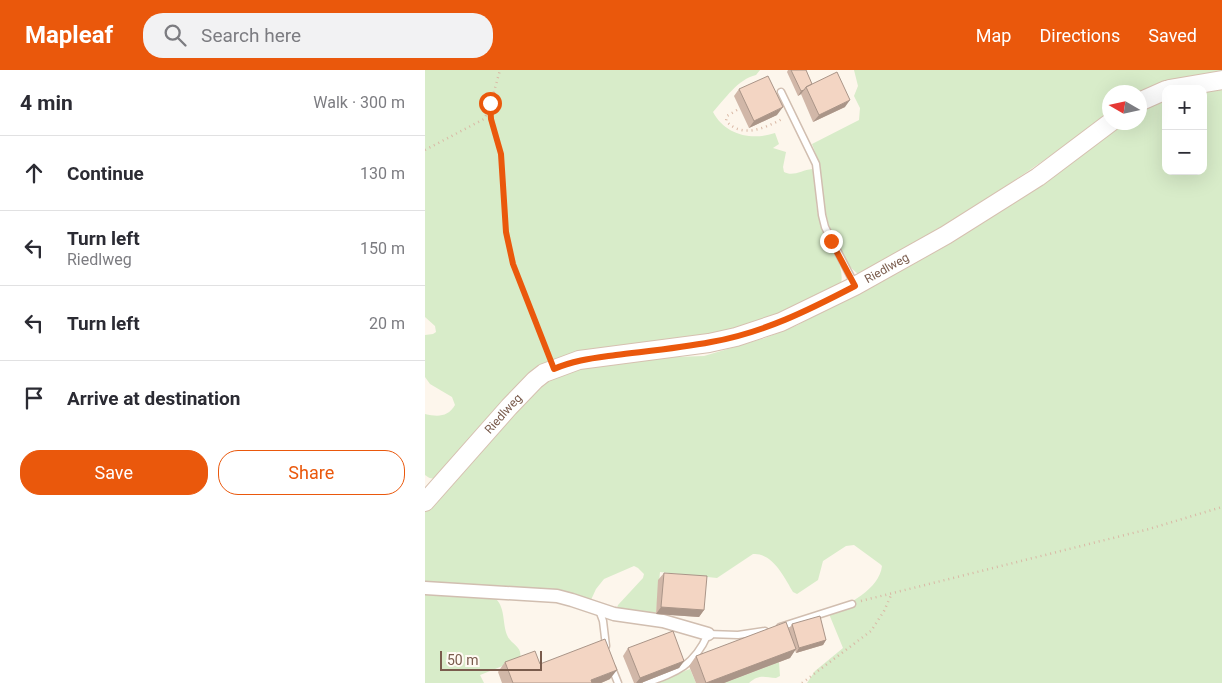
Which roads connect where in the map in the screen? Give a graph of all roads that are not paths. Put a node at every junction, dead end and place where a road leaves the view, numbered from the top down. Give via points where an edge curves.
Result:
1 (1222, 80) edge
2 (1191, 85) edge
3 (1162, 91) edge
4 (781, 92) dead end
5 (1147, 98) edge
6 (1102, 129) edge
7 (855, 286) junction
8 (427, 495) edge
9 (425, 588) edge
10 (852, 604) road end
11 (598, 609) junction
12 (708, 634) junction
13 (607, 652) edge
14 (609, 660) edge
15 (618, 683) edge
16 (646, 683) edge

1 - 2 street
3 - 5 street
4 - 7 lane via 816,164 821,216
6 - 7 street, Riedlweg via 1000,202
7 - 8 street, Riedlweg via 781,322 736,337 579,360 554,369 535,380
9 - 11 street via 557,596
10 - 12 lane via 767,631 738,635
11 - 12 street via 663,621
11 - 13 lane
12 - 16 lane via 699,652 685,666
14 - 15 lane

